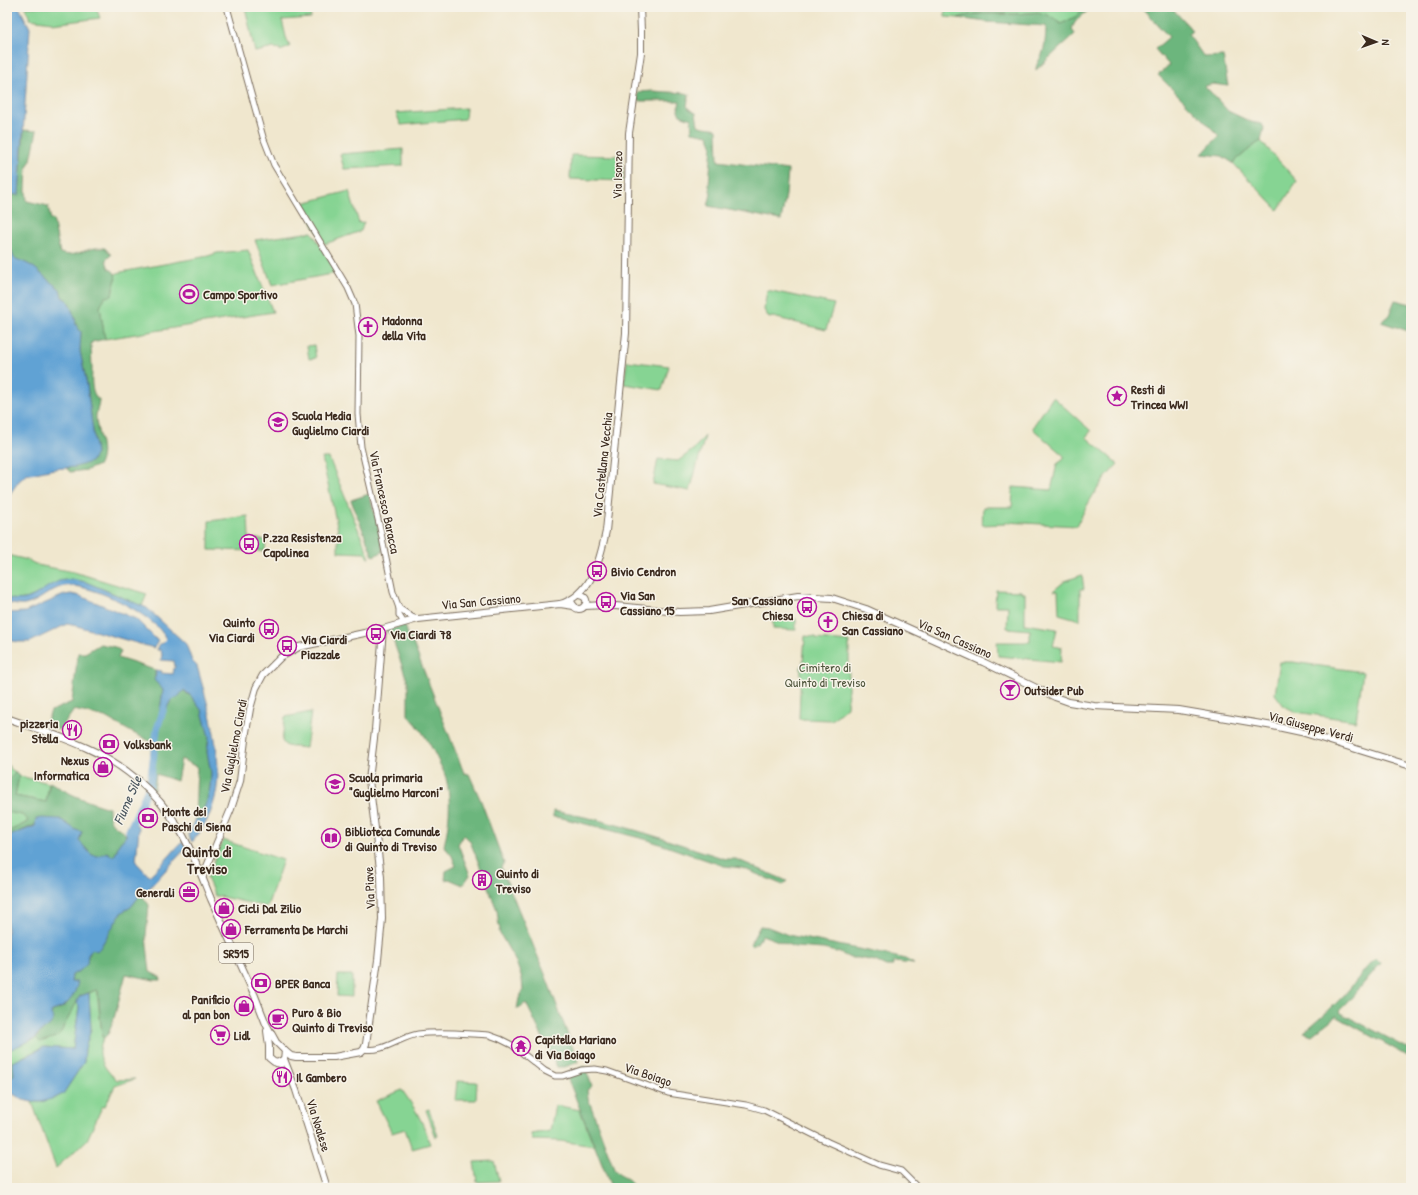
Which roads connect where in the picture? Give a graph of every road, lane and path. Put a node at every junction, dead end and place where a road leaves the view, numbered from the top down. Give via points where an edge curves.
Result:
1 (227, 7) edge
2 (640, 7) edge
3 (625, 345) joint
4 (588, 585) junction
5 (579, 595) junction
6 (586, 598) junction
7 (573, 599) junction
8 (560, 604) junction
9 (601, 604) junction
10 (574, 606) junction
11 (585, 606) junction
12 (402, 614) junction
13 (418, 619) junction
14 (404, 623) junction
15 (395, 625) junction
16 (383, 629) junction
17 (1205, 714) joint
18 (7, 718) edge
19 (1411, 766) edge
20 (202, 879) junction
21 (266, 1024) junction
22 (279, 1046) junction
23 (364, 1049) junction
24 (269, 1051) junction
25 (285, 1051) junction
26 (288, 1061) junction
27 (277, 1063) junction
28 (326, 1188) edge
29 (918, 1188) edge

1 - 12 street, Via Francesco Baracca via 263,137 274,165 348,288 355,304 359,336 357,402 360,440 392,592
2 - 3 main road, Via Isonzo via 641,53 629,133
3 - 4 main road, Via Castellana Vecchia via 606,531
4 - 5 main road, Via Castellana Vecchia
4 - 6 main road, Via Castellana Vecchia
5 - 6 main road
5 - 7 main road
6 - 9 main road, Via San Cassiano
6 - 11 main road
7 - 8 main road, Via San Cassiano
7 - 10 main road
8 - 10 main road, Via San Cassiano
8 - 13 main road, Via San Cassiano
9 - 11 main road, Via San Cassiano
9 - 17 main road, Via San Cassiano via 690,612 798,596 832,598 866,609 1069,702
10 - 11 main road via 579,609
12 - 13 street, Via Francesco Baracca
12 - 14 street, Via Francesco Baracca
12 - 15 street
13 - 14 main road, Via San Cassiano
14 - 15 main road, Via Guglielmo Ciardi
15 - 16 main road, Via Guglielmo Ciardi
16 - 20 main road, Via Guglielmo Ciardi via 299,647 287,653 263,675 250,708 240,781
16 - 23 main road, Via Piave via 369,780 381,877 382,920
17 - 19 main road, Via Giuseppe Verdi via 1286,728
18 - 20 main road, SR515 via 76,743 120,766 144,786 174,821
20 - 21 main road, SR515
21 - 22 main road, SR515
21 - 24 main road
22 - 24 main road via 273,1046
22 - 25 main road, Via Boiago
23 - 26 main road, Via Boiago via 357,1053 334,1057
23 - 29 street, Via Boiago via 370,1050 419,1034 489,1035 512,1045 555,1076 595,1069 668,1093 764,1110 828,1142 880,1165 901,1171
24 - 27 main road via 269,1058
25 - 26 main road
25 - 26 main road, Via Boiago via 290,1055
26 - 27 main road
26 - 27 main road via 282,1065
26 - 28 main road, Via Noalese

